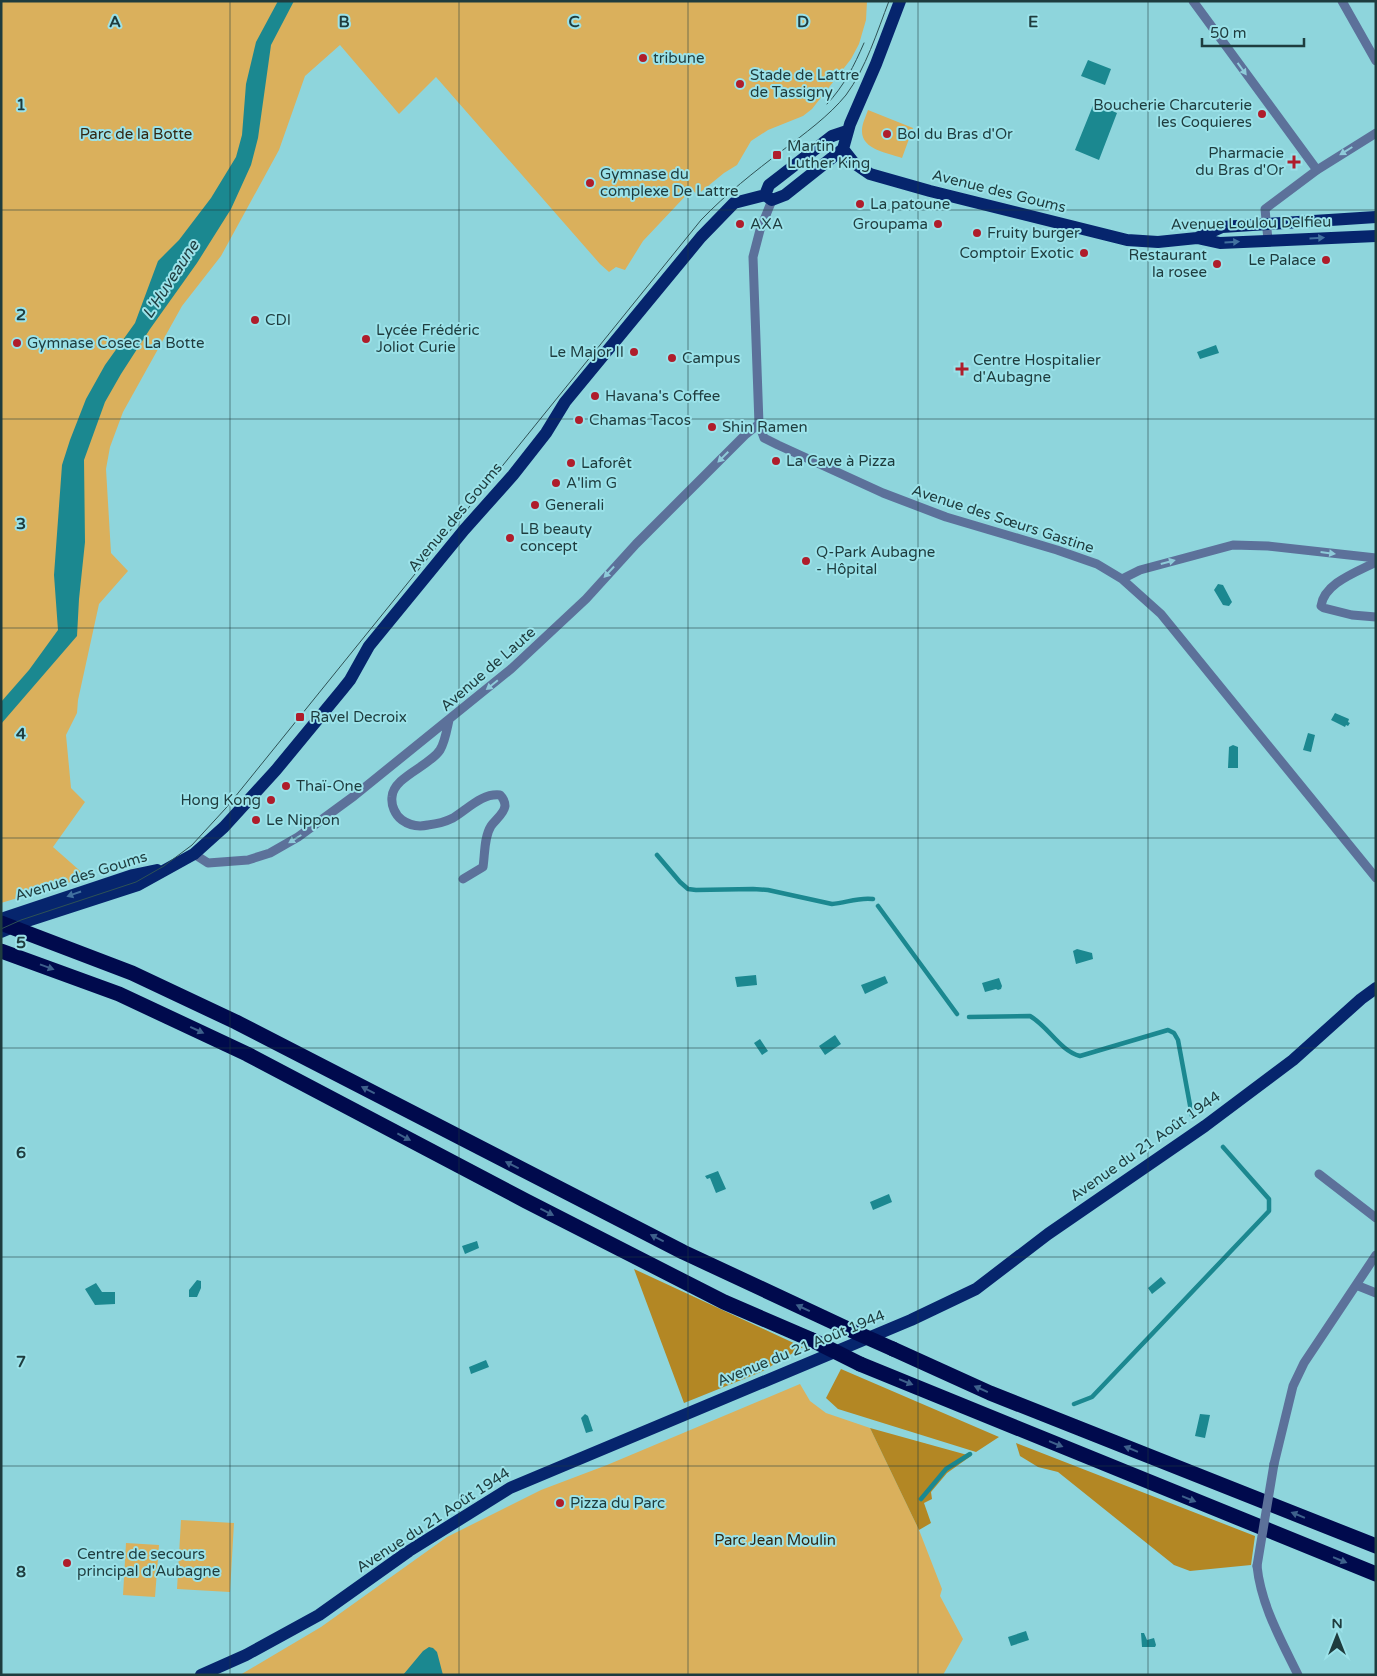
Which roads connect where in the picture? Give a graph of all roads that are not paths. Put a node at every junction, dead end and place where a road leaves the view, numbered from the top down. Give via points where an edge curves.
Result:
1 (900, 1) edge
2 (1193, 1) edge
3 (1342, 1) edge
4 (1376, 61) edge
5 (847, 131) junction
6 (1376, 133) edge
7 (843, 149) junction
8 (1317, 170) junction
9 (769, 198) junction
10 (1376, 217) edge
11 (1267, 223) junction
12 (1376, 236) edge
13 (1197, 238) junction
14 (1268, 240) junction
15 (1158, 242) joint
16 (759, 424) junction
17 (1376, 558) edge
18 (1376, 562) edge
19 (1122, 578) junction
20 (1376, 617) edge
21 (449, 720) junction
22 (194, 854) junction
23 (171, 867) junction
24 (1376, 878) edge
25 (463, 879) dead end
26 (4, 919) edge
27 (23, 925) junction
28 (1, 932) edge
29 (1, 951) edge
30 (1376, 988) edge
31 (1319, 1174) dead end
32 (1376, 1218) edge
33 (1376, 1255) edge
34 (1356, 1284) junction
35 (1376, 1292) edge
36 (1376, 1546) edge
37 (1376, 1574) edge
38 (201, 1675) edge
39 (1298, 1675) edge

1 - 5 main road
2 -> 8 street
3 - 4 street
5 - 7 main road
5 - 9 main road via 832,136 769,185
6 -> 8 street
7 - 9 main road, Avenue des Goums via 785,196
7 - 15 main road, Avenue des Goums via 870,174 1126,240
8 - 11 street via 1265,209
9 - 16 street via 753,258
9 - 22 main road, Avenue des Goums via 734,203 701,238 565,402 546,433 513,474 369,646 350,680 276,770
10 - 11 main road
11 - 13 main road via 1222,227
11 - 14 street
14 -> 12 main road, Avenue Loulou Delfieu
13 -> 14 main road, Avenue Loulou Delfieu via 1220,243
13 - 15 main road, Avenue Loulou Delfieu
16 - 19 street, Avenue des Sœurs Gastine via 764,438 778,446 882,493 946,517 1097,564
16 -> 21 street, Avenue de Laute via 636,544 586,599 512,669
19 -> 17 street via 1140,570 1233,545
18 - 20 street via 1333,585 1324,595 1321,606 1352,615
19 - 24 street, Avenue des Sœurs Gastine via 1161,614
21 -> 22 street, Avenue de Laute via 346,802 270,853 248,860 208,863
21 - 25 street via 440,750 399,783 391,798 397,816 405,822 424,826 452,819 484,797 500,795 505,806 490,828 483,867
22 - 23 main road, Avenue des Goums
23 -> 26 main road, Avenue des Goums via 133,875
23 - 27 main road, Avenue des Goums via 138,885
26 - 27 highway
27 - 28 main road, Avenue des Goums
36 -> 27 highway, bridge via 999,1397 893,1350 683,1252 236,1022
29 -> 37 highway, bridge via 119,994 247,1054 724,1302 860,1364
30 - 38 main road, Avenue du 21 Août 1944 via 1293,1060 976,1289 904,1323 510,1488 409,1551 319,1615 246,1655
31 - 32 street
33 - 34 street
34 - 35 street
34 - 39 street, bridge via 1304,1363 1293,1386 1274,1464 1257,1566 1259,1584 1276,1630

